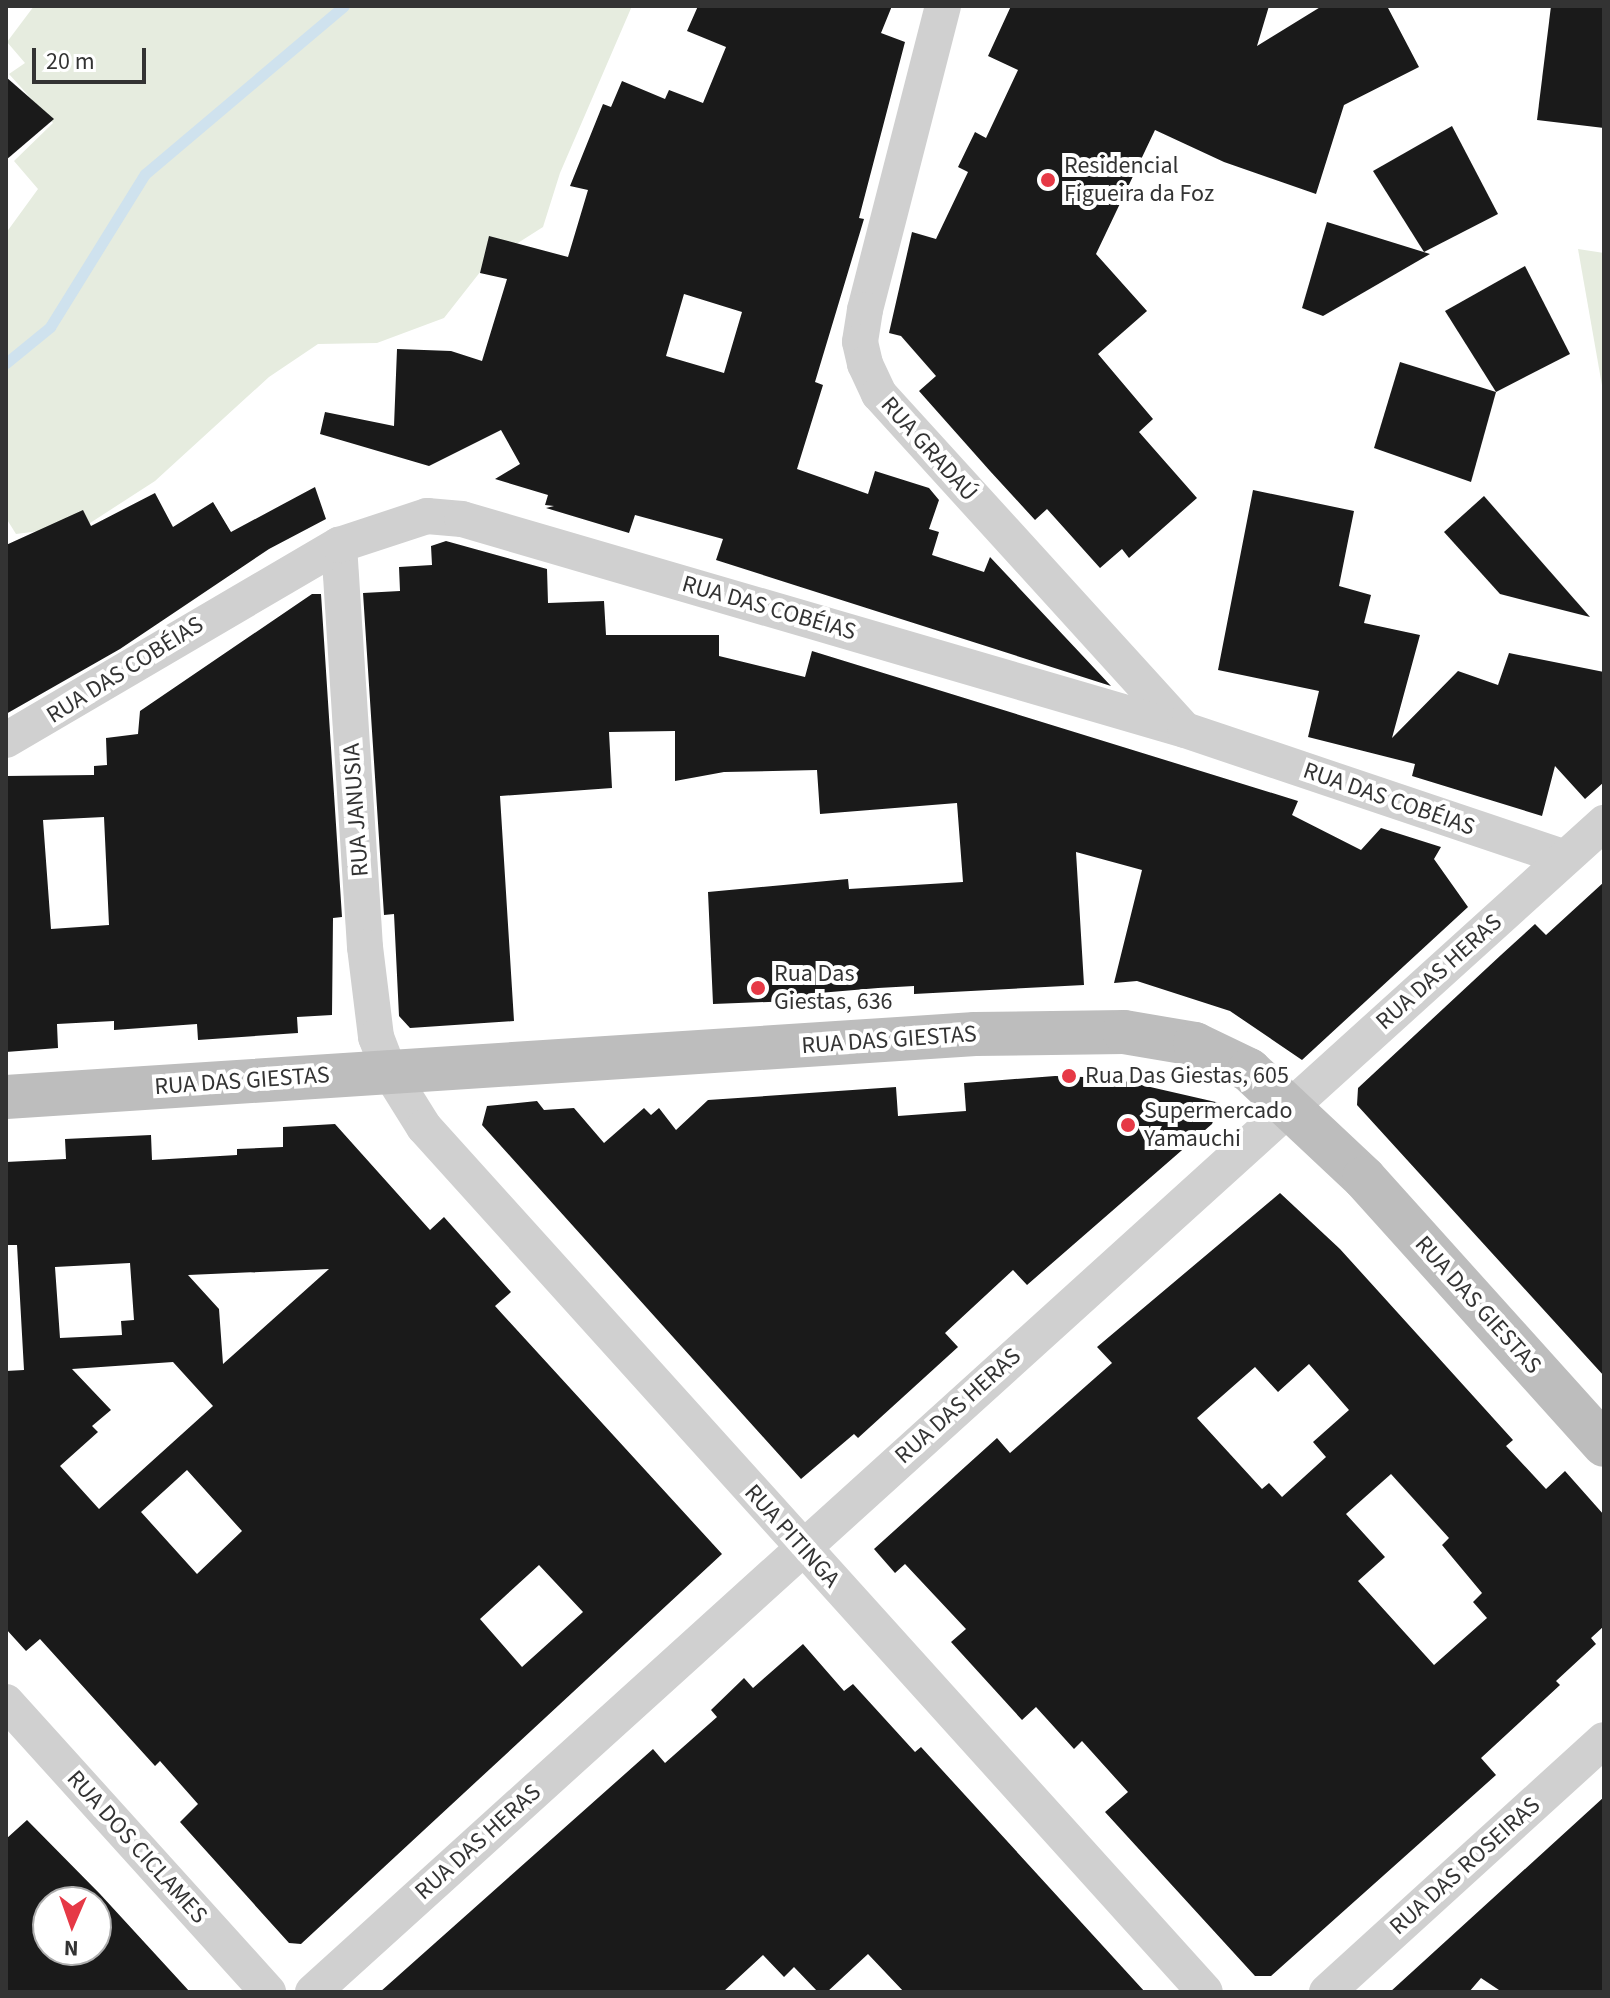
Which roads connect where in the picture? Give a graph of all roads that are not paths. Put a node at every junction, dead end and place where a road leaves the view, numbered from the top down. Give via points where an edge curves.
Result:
1 (943, 6) edge
2 (339, 545) junction
3 (1185, 730) junction
4 (6, 740) edge
5 (1604, 823) edge
6 (1565, 858) junction
7 (389, 1071) junction
8 (6, 1097) edge
9 (1290, 1107) junction
10 (1604, 1445) edge
11 (802, 1547) junction
12 (6, 1702) edge
13 (1604, 1740) edge
14 (268, 1992) edge
15 (313, 1992) edge
16 (1205, 1992) edge
17 (1327, 1992) edge

1 - 3 street, RUA GRADAÚ via 865,310 860,342 865,364 879,394
2 - 3 street, RUA DAS COBÉIAS via 427,516 462,519
2 - 4 street, RUA DAS COBÉIAS
2 - 7 street, RUA JANUSIA via 365,947 376,1037
3 - 6 street, RUA DAS COBÉIAS
5 - 6 street, RUA DAS HERAS
6 - 9 street, RUA DAS HERAS
7 - 8 main road, RUA DAS GIESTAS
7 - 9 main road, RUA DAS GIESTAS via 1067,1030 1195,1044 1249,1070
7 - 11 street, RUA PITINGA via 424,1127
9 - 10 main road, RUA DAS GIESTAS via 1364,1178
9 - 11 street, RUA DAS HERAS
11 - 15 street, RUA DAS HERAS
11 - 16 street, RUA PITINGA
12 - 14 street, RUA DOS CICLAMES
13 - 17 street, RUA DAS ROSEIRAS

